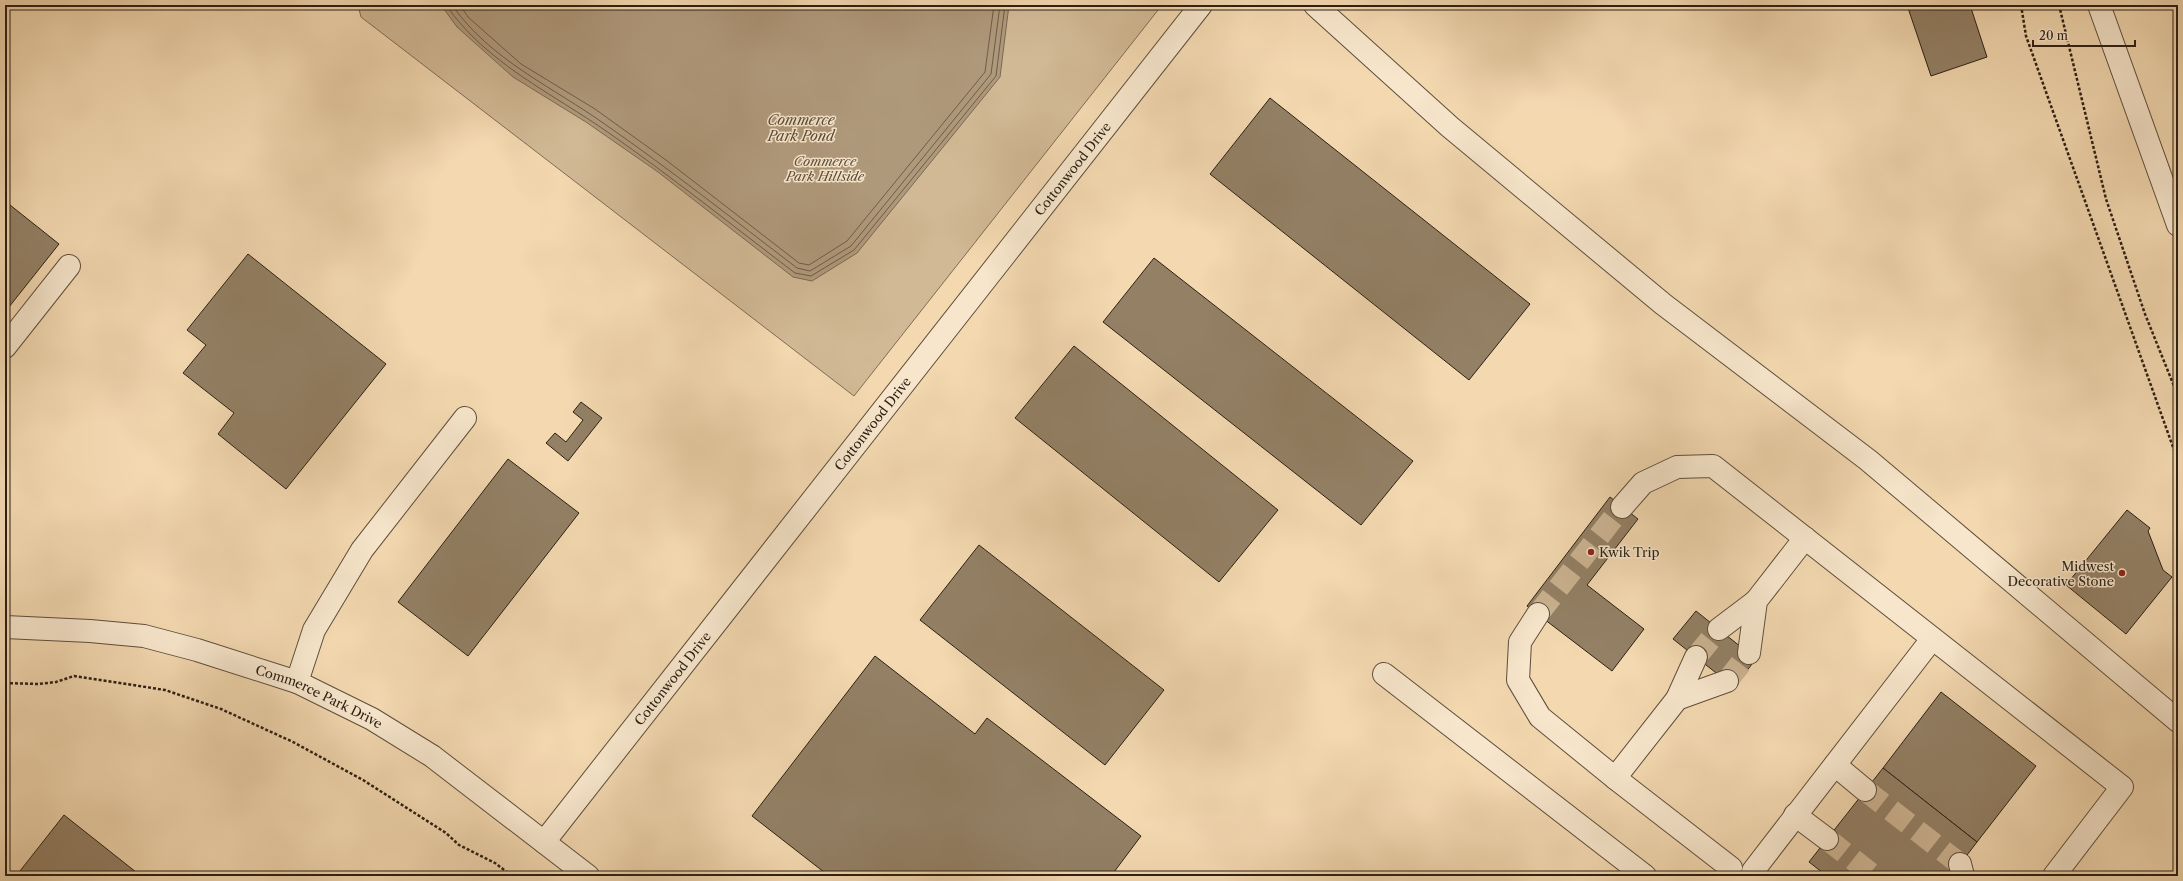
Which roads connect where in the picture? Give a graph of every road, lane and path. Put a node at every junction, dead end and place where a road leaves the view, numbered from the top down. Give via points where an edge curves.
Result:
1 (1201, 5) edge
2 (1315, 5) edge
3 (2021, 5) edge
4 (2059, 5) edge
5 (2099, 5) edge
6 (2178, 225) edge
7 (69, 266) dead end
8 (5, 347) edge
9 (2178, 396) edge
10 (465, 418) dead end
11 (2178, 461) edge
12 (1622, 507) tunnel mouth
13 (1805, 538) junction
14 (1756, 601) junction
15 (1538, 614) tunnel mouth
16 (5, 627) edge
17 (1719, 629) tunnel mouth
18 (1932, 639) junction
19 (1749, 653) tunnel mouth
20 (1696, 657) tunnel mouth
21 (1384, 674) dead end
22 (1727, 681) tunnel mouth
23 (297, 682) junction
24 (5, 683) edge
25 (1677, 699) junction
26 (2178, 721) edge
27 (1834, 765) junction
28 (1615, 778) junction
29 (1866, 790) tunnel mouth
30 (1795, 815) junction
31 (1827, 839) tunnel mouth
32 (544, 842) junction
33 (1728, 872) edge
34 (1756, 873) edge
35 (580, 874) edge
36 (512, 876) edge
37 (1645, 876) edge
38 (2054, 876) edge

1 - 32 street, Cottonwood Drive
2 - 26 street via 1450,127 1663,304 1868,460
3 - 11 path via 2026,36
4 - 9 path via 2106,199
5 - 6 street
7 - 8 street
10 - 23 street via 362,550 314,630
12 - 13 street via 1644,483 1677,467 1713,466
13 - 14 street
13 - 18 street
14 - 17 street
14 - 19 street
15 - 28 street via 1520,642 1518,680 1540,717
16 - 23 street, Commerce Park Drive via 144,636
18 - 27 street
18 - 38 street via 2122,787
20 - 25 street
21 - 37 street
22 - 25 street
23 - 32 street, Commerce Park Drive via 372,718 432,756
24 - 36 path via 38,684 74,676 165,690 221,709 293,742 363,780 446,833 459,845 495,863
25 - 28 street
27 - 29 street
27 - 30 street
28 - 33 street
30 - 31 street
30 - 34 street
32 - 35 street, Commerce Park Drive
33 - 34 street

